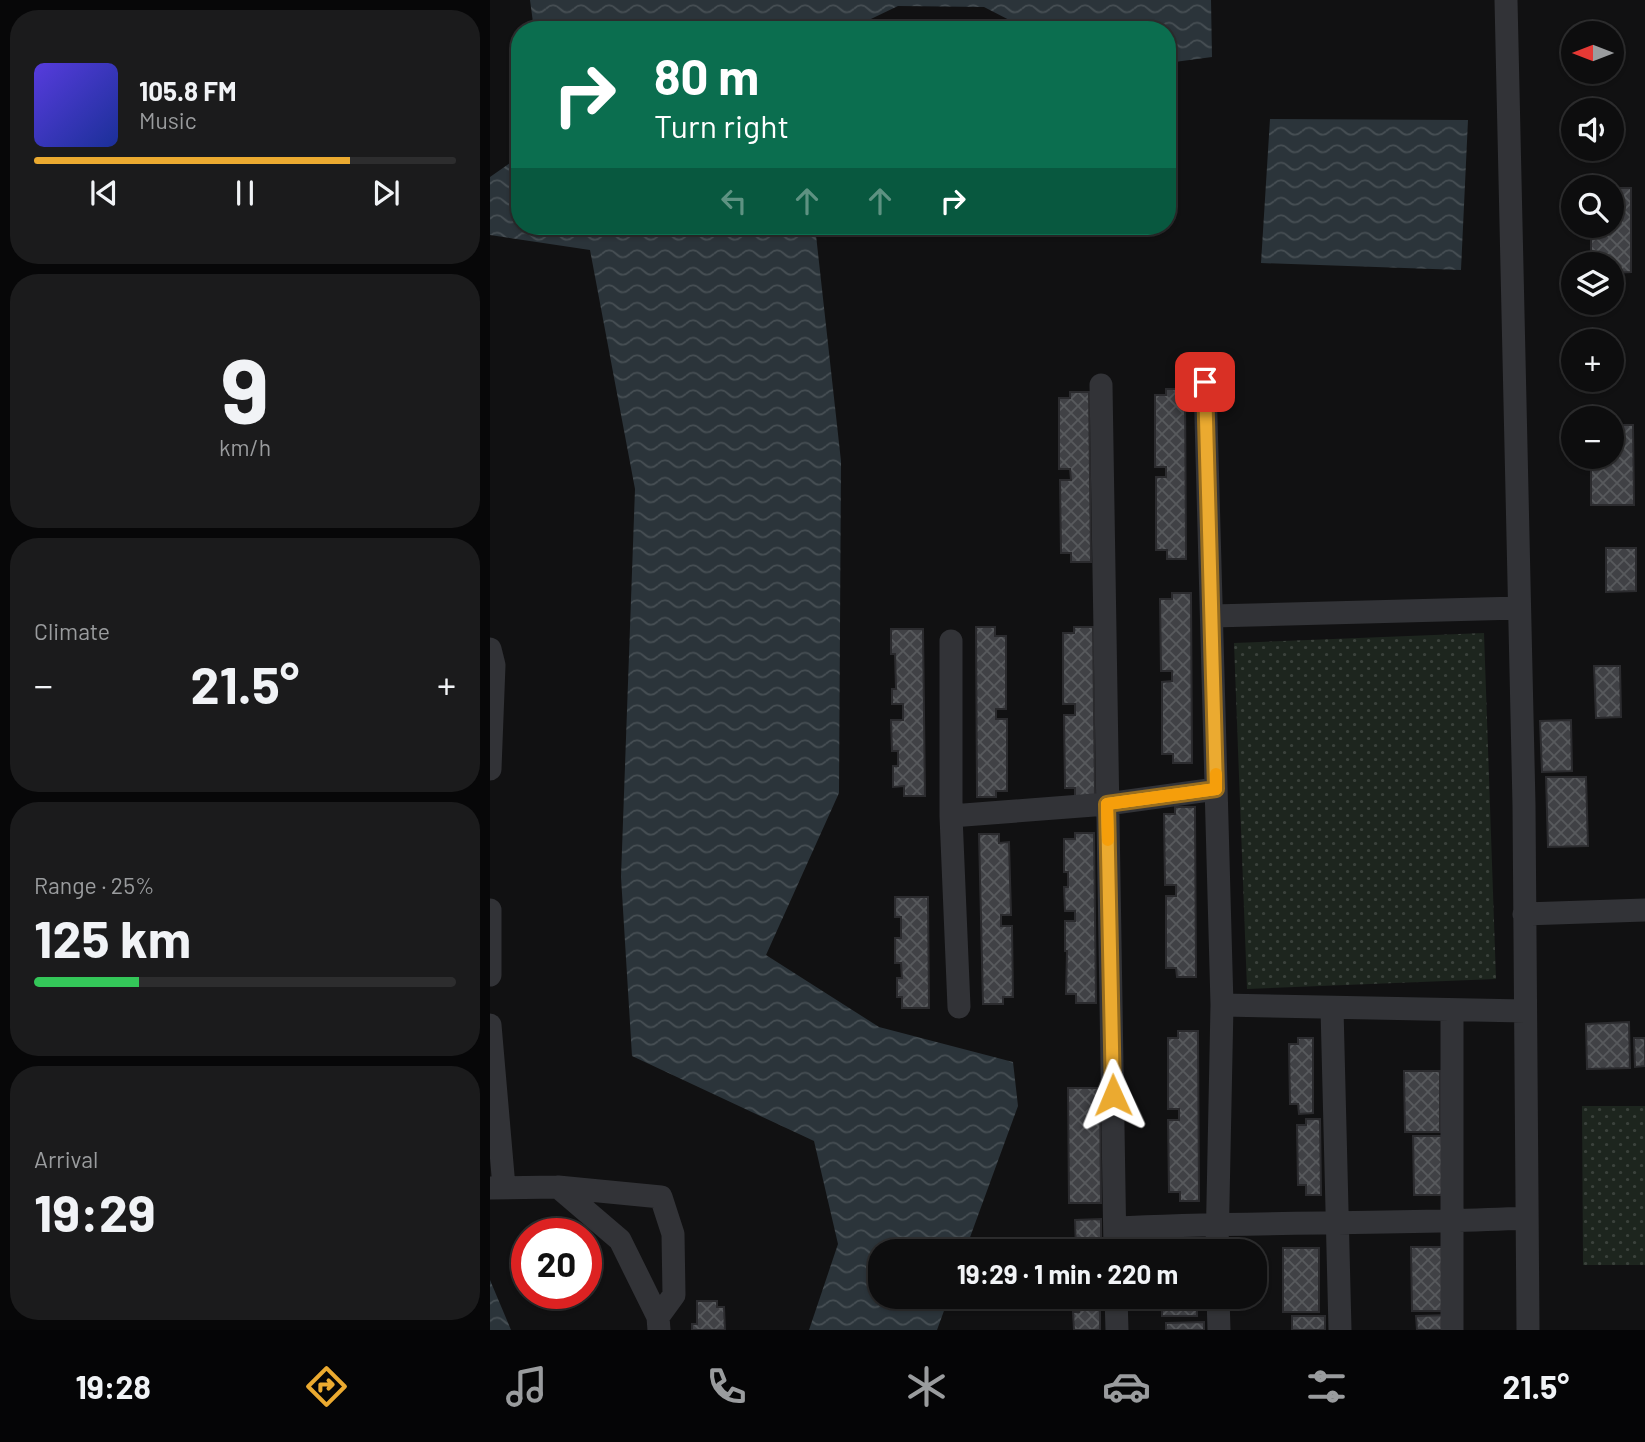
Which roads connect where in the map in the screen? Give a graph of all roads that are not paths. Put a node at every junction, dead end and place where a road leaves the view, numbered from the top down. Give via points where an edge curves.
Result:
1 (1506, 0) edge
2 (1205, 382) dead end
3 (1101, 385) dead end
4 (1519, 608) junction
5 (1212, 616) junction
6 (951, 641) dead end
7 (490, 649) edge
8 (490, 769) edge
9 (1216, 789) junction
10 (1107, 804) junction
11 (951, 817) junction
12 (490, 910) edge
13 (1645, 910) edge
14 (1524, 914) junction
15 (490, 975) edge
16 (1222, 1005) junction
17 (959, 1007) dead end
18 (1332, 1008) junction
19 (1452, 1010) junction
20 (1525, 1011) junction
21 (490, 1026) edge
22 (497, 1187) edge
23 (558, 1187) junction
24 (1527, 1218) junction
25 (1452, 1222) junction
26 (1216, 1223) junction
27 (1336, 1223) junction
28 (1115, 1228) junction
29 (1115, 1239) edge
30 (1217, 1239) edge
31 (1116, 1309) edge
32 (1218, 1309) edge
33 (658, 1324) edge
34 (1117, 1330) edge
35 (1219, 1330) edge
36 (1340, 1330) edge
37 (1452, 1330) edge
38 (1528, 1330) edge

1 - 4 street
2 - 5 street
3 - 10 street
4 - 5 street
4 - 14 street
5 - 9 street
6 - 11 street
7 - 8 street via 494,665
9 - 10 street
9 - 16 street
10 - 11 street
10 - 28 street
11 - 17 street
12 - 15 street
13 - 14 street
14 - 20 street
16 - 18 street
16 - 26 street
18 - 19 street
18 - 27 street
19 - 20 street
19 - 25 street
20 - 24 street
21 - 22 street
22 - 23 street
23 - 33 street via 621,1240
23 - 33 street via 661,1197 673,1234 674,1295
24 - 25 street
24 - 38 street
25 - 27 street
25 - 37 street
26 - 27 street
26 - 28 street
26 - 30 street
27 - 36 street
28 - 29 street
31 - 34 street
32 - 35 street

